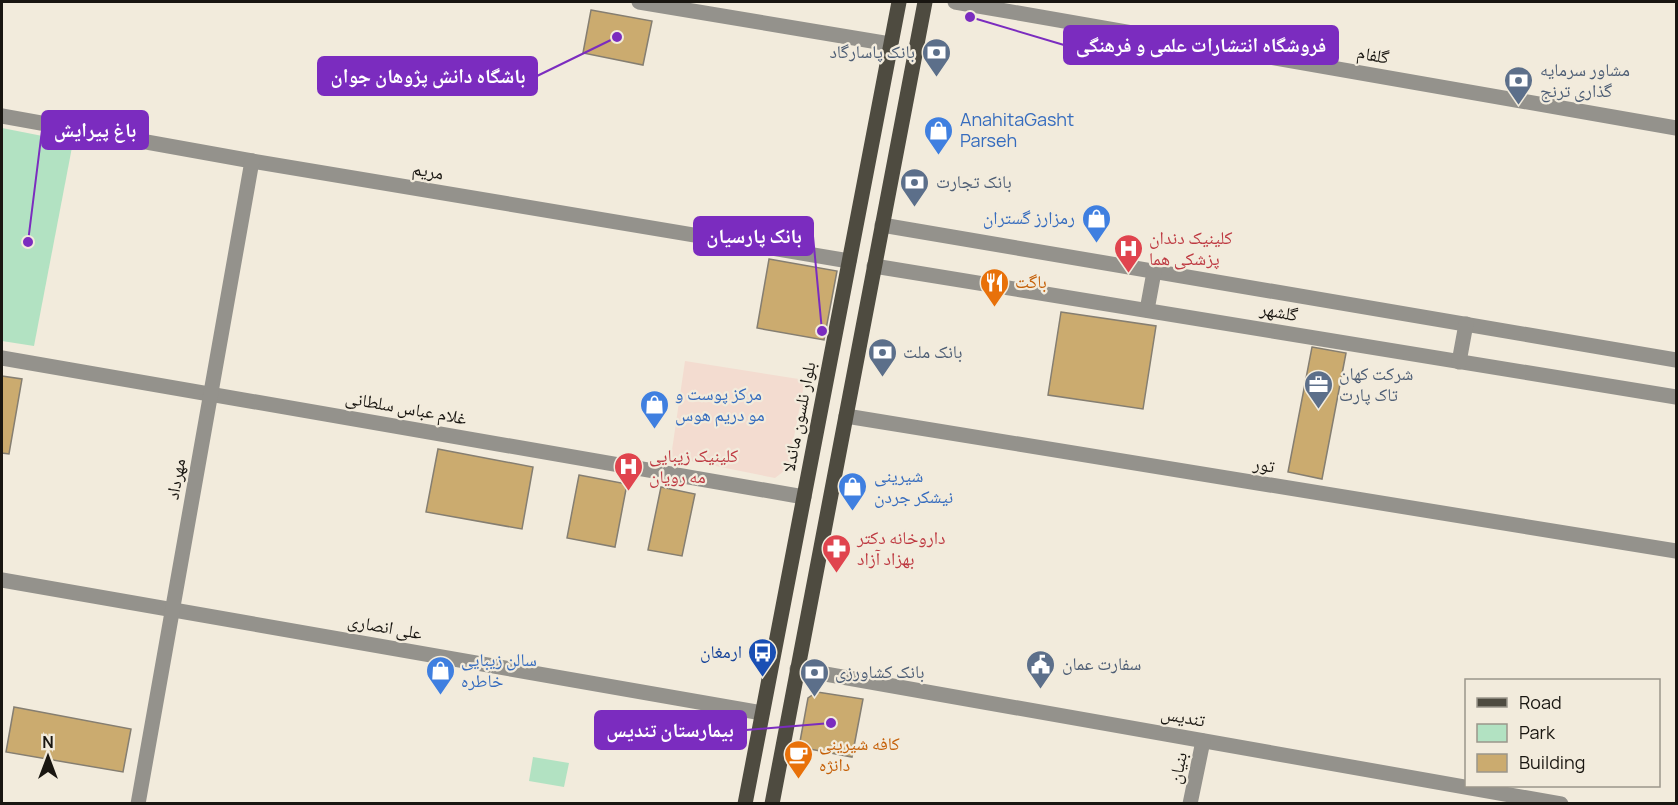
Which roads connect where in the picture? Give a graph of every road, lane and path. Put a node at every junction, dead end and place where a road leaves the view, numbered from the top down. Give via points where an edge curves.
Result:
1 (639, 2) edge
2 (899, 2) edge
3 (925, 2) edge
4 (955, 2) edge
5 (890, 44) junction
6 (2, 116) edge
7 (1677, 128) edge
8 (252, 161) junction
9 (882, 225) junction
10 (849, 261) junction
11 (874, 266) junction
12 (1154, 272) junction
13 (1147, 310) junction
14 (1466, 324) junction
15 (2, 358) edge
16 (1677, 360) edge
17 (1459, 362) junction
18 (211, 394) junction
19 (1677, 398) edge
20 (846, 416) junction
21 (804, 496) junction
22 (1676, 546) edge
23 (2, 580) edge
24 (172, 610) junction
25 (797, 669) junction
26 (762, 713) junction
27 (1203, 741) junction
28 (1465, 787) edge
29 (1465, 787) edge
30 (138, 804) edge
31 (745, 804) edge
32 (772, 804) edge
33 (1191, 804) edge
34 (1562, 804) edge

1 - 5 street
2 - 5 main road, بلوار نلسون ماندلا
3 - 9 main road
4 - 7 street, گلفام
5 - 10 main road, بلوار نلسون ماندلا
6 - 8 street, مریم
8 - 10 street, مریم
8 - 18 street, مهرداد
9 - 11 main road
9 - 12 street, گلشهر
10 - 21 main road, بلوار نلسون ماندلا
11 - 13 street, گلشهر
11 - 20 main road
12 - 13 street
12 - 14 street, گلشهر
13 - 17 street, گلشهر
14 - 16 street, گلشهر
14 - 17 street
15 - 18 street, غلام عباس سلطانی
17 - 19 street, گلشهر
18 - 21 street, غلام عباس سلطانی
18 - 24 street, مهرداد
20 - 22 street, تور
20 - 25 main road
21 - 26 main road, بلوار نلسون ماندلا
23 - 24 street, علی انصاری
24 - 26 street, علی انصاری
24 - 30 street, مهرداد
25 - 27 street, تندیس
25 - 32 main road
26 - 31 main road, بلوار نلسون ماندلا
27 - 28 street, تندیس
27 - 33 street, بنیان
29 - 34 street, تندیس

